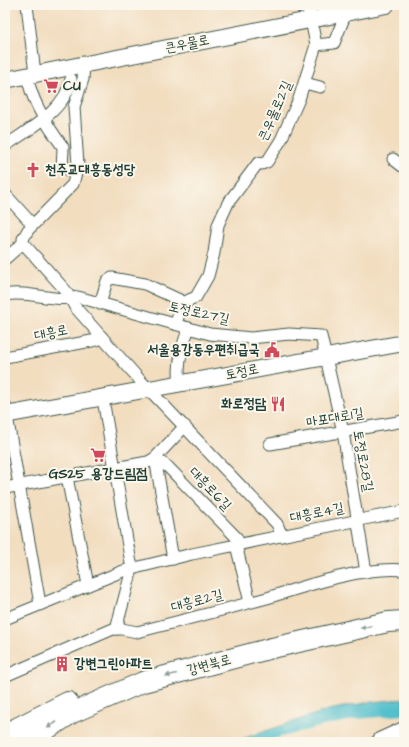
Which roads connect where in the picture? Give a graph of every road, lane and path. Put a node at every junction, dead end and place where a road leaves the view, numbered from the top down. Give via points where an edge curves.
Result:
1 (27, 5) edge
2 (386, 5) edge
3 (344, 9) edge
4 (309, 12) edge
5 (316, 45) junction
6 (84, 64) junction
7 (31, 75) junction
8 (71, 79) dead end
9 (5, 80) edge
10 (305, 83) junction
11 (320, 87) dead end
12 (44, 118) junction
13 (5, 146) edge
14 (393, 159) dead end
15 (404, 165) edge
16 (75, 175) junction
17 (5, 194) edge
18 (33, 224) junction
19 (24, 243) junction
20 (5, 259) edge
21 (5, 295) edge
22 (71, 299) junction
23 (186, 303) junction
24 (100, 304) junction
25 (175, 324) junction
26 (189, 328) junction
27 (102, 337) junction
28 (404, 343) edge
29 (326, 356) junction
30 (5, 357) edge
31 (180, 384) junction
32 (151, 390) junction
33 (103, 399) junction
34 (6, 411) edge
35 (404, 421) edge
36 (185, 426) junction
37 (344, 432) junction
38 (270, 444) dead end
39 (155, 458) junction
40 (116, 468) junction
41 (67, 477) junction
42 (19, 486) junction
43 (5, 488) edge
44 (404, 511) edge
45 (358, 520) junction
46 (282, 536) junction
47 (236, 545) junction
48 (173, 559) junction
49 (132, 569) junction
50 (404, 570) edge
51 (366, 572) junction
52 (88, 585) junction
53 (250, 602) junction
54 (40, 604) junction
55 (5, 619) edge
56 (404, 621) edge
57 (116, 629) junction
58 (5, 676) edge
59 (112, 694) junction
60 (404, 732) edge
61 (5, 734) edge
62 (404, 741) edge
63 (27, 742) edge
64 (382, 742) edge
65 (392, 742) edge

1 - 7 street
2 - 3 main road, 큰우물로
3 - 4 main road, 큰우물로
3 - 5 street via 334,43
4 - 5 street, 큰우물로2길
4 - 6 main road, 큰우물로
5 - 10 street, 큰우물로2길
6 - 7 main road, 큰우물로
6 - 16 street via 83,79 74,107 78,165
7 - 9 main road, 큰우물로
7 - 12 street via 28,85
8 - 12 street via 69,89
10 - 11 street
10 - 23 street, 큰우물로2길 via 281,140 267,162 258,163 228,203 218,226 208,276 196,296
12 - 13 street
12 - 16 street via 62,147 62,166
14 - 15 street
16 - 18 street via 73,184
17 - 18 street
18 - 19 street via 23,239
19 - 20 street
19 - 22 street
21 - 22 street, 토정로27길
22 - 24 street, 토정로27길 via 78,297
22 - 27 street
23 - 24 street via 145,284 112,278 107,281
23 - 25 street, 큰우물로2길
24 - 25 street, 토정로27길
25 - 26 street, 토정로27길
26 - 29 street, 토정로27길 via 210,334 251,338 289,334 321,336
26 - 31 street via 178,372
27 - 30 street, 대흥로
27 - 32 street
28 - 29 main road, 토정로
29 - 31 main road, 토정로
29 - 37 street, 토정로28길
31 - 32 main road, 토정로
32 - 33 main road, 토정로
32 - 36 street
33 - 34 main road, 토정로
33 - 40 street
34 - 42 street, 토정로
35 - 37 street, 마포대로1길
36 - 39 street
36 - 46 street via 277,524
37 - 38 street, 마포대로1길
37 - 45 street, 토정로28길
39 - 40 street via 148,462
39 - 47 street, 대흥로6길 via 168,467 237,538
39 - 48 street
40 - 41 street
40 - 49 street
41 - 42 street
41 - 52 street
42 - 43 street
42 - 54 street
44 - 45 street, 대흥로4길
45 - 46 street, 대흥로4길
45 - 51 street, 토정로28길
46 - 47 street, 대흥로4길
47 - 48 street, 대흥로4길
47 - 53 street
48 - 49 street, 대흥로4길
49 - 52 street, 대흥로4길
49 - 57 street
50 - 51 street, 대흥로2길
51 - 53 street, 대흥로2길
52 - 54 street, 대흥로4길
53 - 57 street, 대흥로2길 via 136,632
54 - 55 street, 대흥로4길
56 -> 59 highway, 강변북로 via 388,622 272,648 143,682
57 - 58 street
59 - 61 highway via 94,694 70,701
59 -> 63 highway, 강변북로 via 72,713
60 - 64 highway
62 - 65 highway

